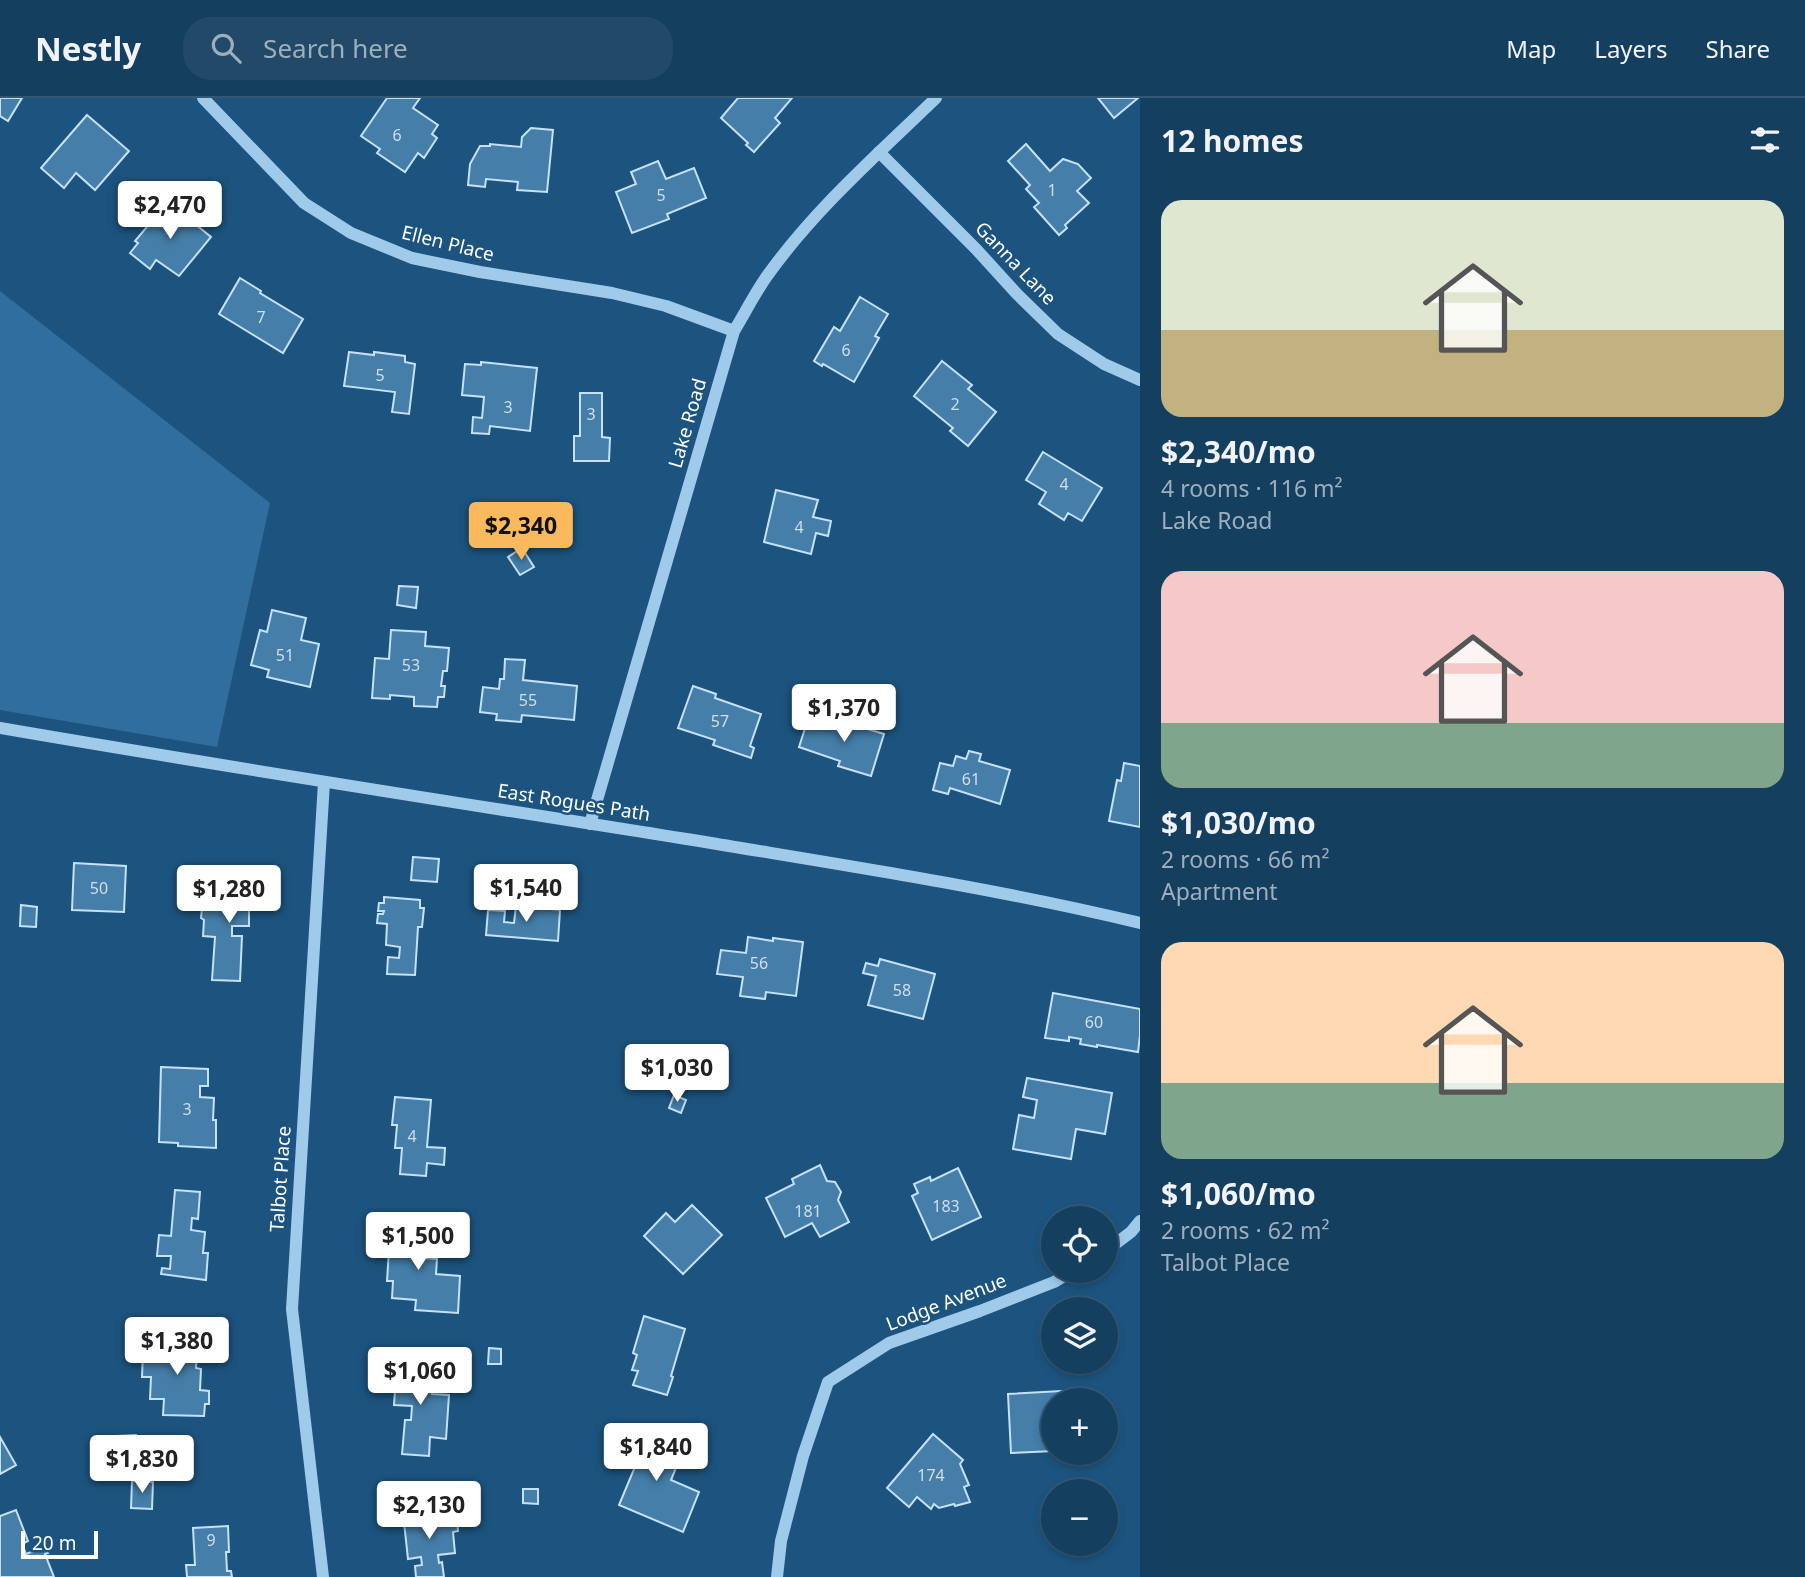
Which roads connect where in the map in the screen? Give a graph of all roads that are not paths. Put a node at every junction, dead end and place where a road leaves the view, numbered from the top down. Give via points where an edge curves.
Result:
1 (203, 98) edge
2 (936, 98) edge
3 (879, 152) junction
4 (734, 331) junction
5 (1140, 380) edge
6 (0, 728) edge
7 (324, 782) junction
8 (590, 824) junction
9 (1140, 923) edge
10 (1140, 1222) edge
11 (1118, 1242) edge
12 (1051, 1283) edge
13 (323, 1577) edge
14 (777, 1577) edge

1 - 4 street, Ellen Place via 304,203 351,233 412,258 612,293 666,306
2 - 3 street, Lake Road
3 - 4 street, Lake Road via 793,242
3 - 5 street, Ganna Lane via 1058,334 1104,364
4 - 8 street, Lake Road
6 - 7 street, East Rogues Path
7 - 8 street, East Rogues Path
7 - 13 street, Talbot Place via 292,1309
8 - 9 street, East Rogues Path via 1071,906
10 - 11 street
12 - 14 street, Lodge Avenue via 888,1343 828,1382 787,1516

